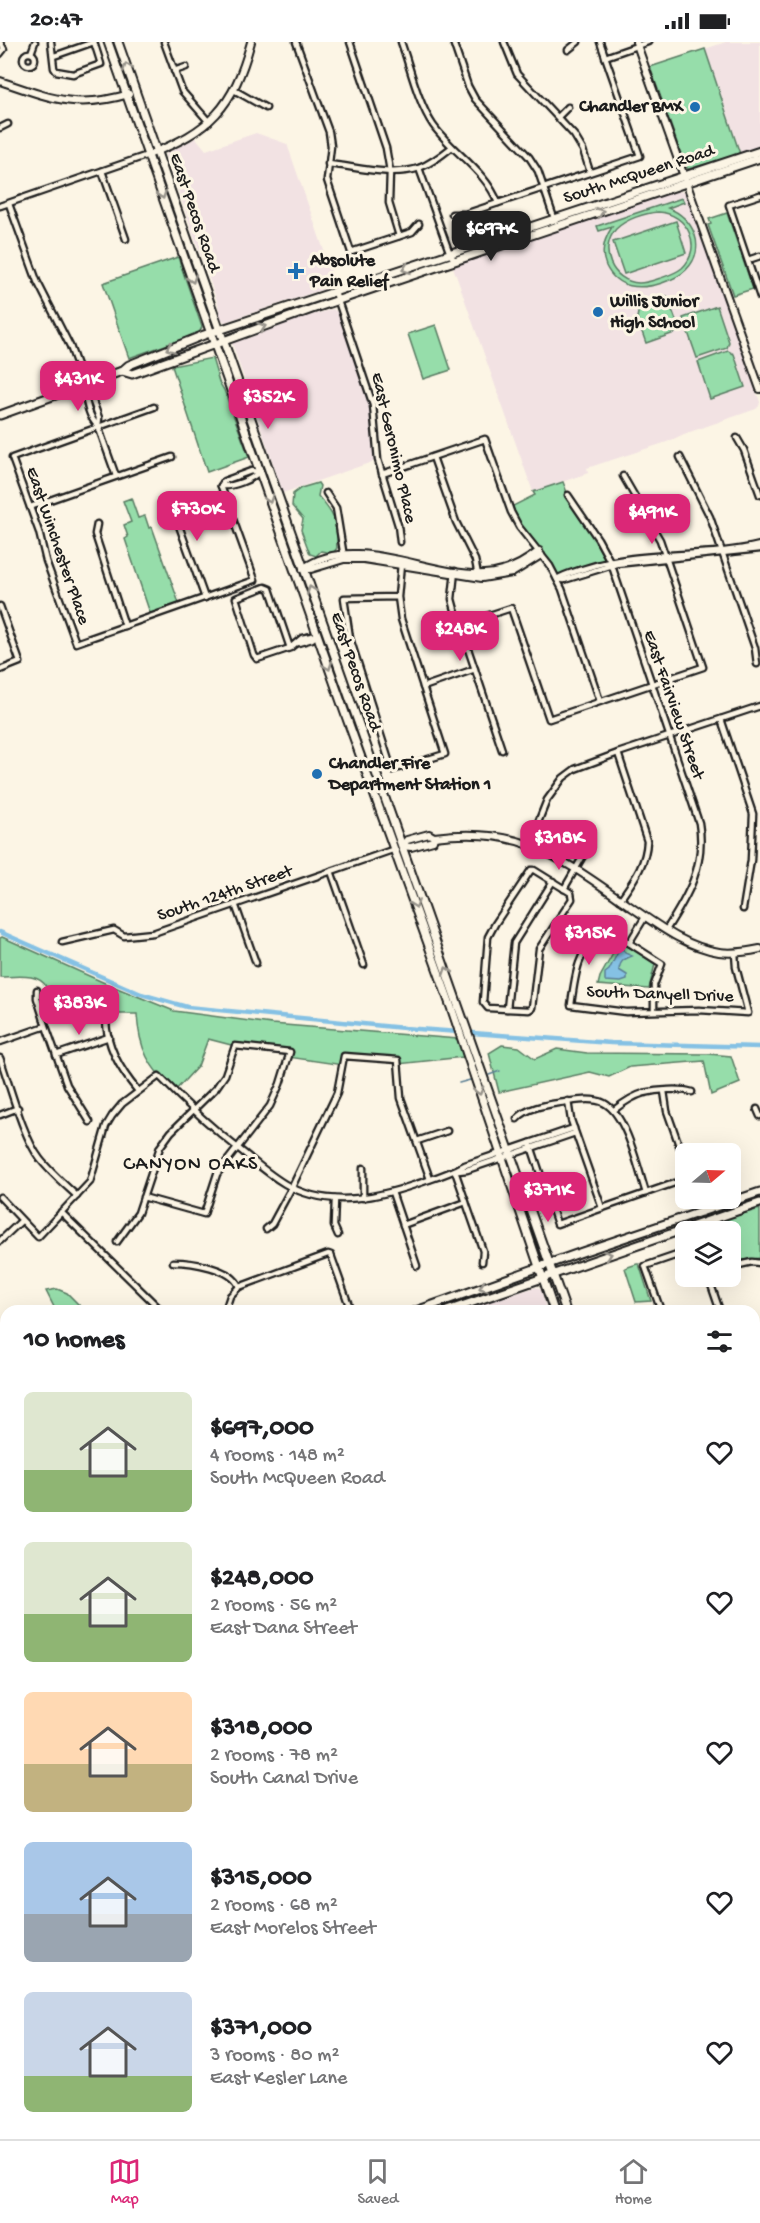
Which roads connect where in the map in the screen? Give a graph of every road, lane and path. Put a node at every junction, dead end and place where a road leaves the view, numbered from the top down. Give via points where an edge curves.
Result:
1 (0, 42) edge
2 (35, 42) edge
3 (51, 42) edge
4 (94, 42) edge
5 (108, 42) edge
6 (118, 42) edge
7 (164, 42) edge
8 (251, 42) edge
9 (296, 42) edge
10 (350, 42) edge
11 (401, 42) edge
12 (453, 42) edge
13 (504, 42) edge
14 (578, 42) edge
15 (600, 42) edge
16 (648, 42) edge
17 (637, 44) edge
18 (568, 50) dead end
19 (31, 53) dead end
20 (0, 54) edge
21 (54, 56) junction
22 (605, 57) junction
23 (186, 67) dead end
24 (174, 71) junction
25 (0, 81) edge
26 (234, 90) junction
27 (136, 92) junction
28 (128, 95) junction
29 (568, 107) dead end
30 (266, 108) dead end
31 (559, 116) junction
32 (209, 122) junction
33 (8, 123) dead end
34 (0, 128) edge
35 (452, 147) junction
36 (760, 151) edge
37 (152, 153) junction
38 (760, 158) edge
39 (328, 164) junction
40 (419, 168) junction
41 (102, 171) junction
42 (390, 171) junction
43 (590, 172) junction
44 (685, 180) junction
45 (544, 188) junction
46 (760, 195) edge
47 (498, 203) junction
48 (9, 204) junction
49 (0, 206) edge
50 (452, 214) dead end
51 (554, 218) junction
52 (419, 224) dead end
53 (558, 227) junction
54 (399, 236) junction
55 (126, 239) dead end
56 (450, 254) junction
57 (193, 256) junction
58 (760, 256) edge
59 (185, 260) junction
60 (748, 260) junction
61 (455, 261) junction
62 (335, 292) junction
63 (760, 297) edge
64 (338, 300) junction
65 (306, 302) junction
66 (281, 320) junction
67 (220, 331) junction
68 (211, 333) junction
69 (224, 340) junction
70 (214, 344) junction
71 (122, 371) junction
72 (84, 386) junction
73 (760, 389) edge
74 (154, 407) dead end
75 (0, 415) edge
76 (98, 426) junction
77 (736, 438) dead end
78 (261, 449) junction
79 (253, 453) junction
80 (172, 457) dead end
81 (433, 457) junction
82 (680, 457) dead end
83 (260, 472) junction
84 (382, 474) junction
85 (116, 476) junction
86 (623, 476) dead end
87 (326, 493) dead end
88 (568, 495) dead end
89 (760, 495) edge
90 (165, 501) dead end
91 (30, 507) junction
92 (97, 524) dead end
93 (400, 542) dead end
94 (760, 547) edge
95 (722, 552) junction
96 (540, 553) junction
97 (344, 557) junction
98 (666, 557) junction
99 (401, 563) junction
100 (611, 563) junction
101 (303, 569) junction
102 (294, 572) junction
103 (455, 573) junction
104 (478, 576) junction
105 (557, 579) junction
106 (398, 597) junction
107 (205, 598) junction
108 (0, 606) edge
109 (459, 625) junction
110 (125, 626) junction
111 (326, 632) junction
112 (317, 635) junction
113 (290, 648) junction
114 (757, 664) dead end
115 (475, 669) junction
116 (0, 670) edge
117 (651, 684) junction
118 (423, 687) junction
119 (600, 701) junction
120 (760, 706) edge
121 (354, 713) junction
122 (346, 716) junction
123 (721, 719) junction
124 (669, 736) junction
125 (502, 750) dead end
126 (618, 753) junction
127 (589, 834) dead end
128 (753, 839) junction
129 (760, 839) edge
130 (529, 845) junction
131 (399, 848) junction
132 (575, 870) junction
133 (331, 871) junction
134 (553, 880) junction
135 (564, 888) junction
136 (620, 900) junction
137 (235, 904) junction
138 (743, 909) dead end
139 (645, 917) junction
140 (666, 930) junction
141 (62, 942) dead end
142 (628, 943) junction
143 (760, 949) edge
144 (735, 953) junction
145 (256, 963) dead end
146 (364, 965) dead end
147 (38, 990) dead end
148 (507, 1009) junction
149 (654, 1011) junction
150 (106, 1021) dead end
151 (46, 1026) junction
152 (109, 1037) junction
153 (0, 1042) edge
154 (56, 1055) junction
155 (0, 1058) edge
156 (138, 1091) junction
157 (664, 1091) junction
158 (692, 1092) dead end
159 (568, 1101) junction
160 (18, 1108) junction
161 (758, 1109) dead end
162 (614, 1110) junction
163 (193, 1112) junction
164 (0, 1114) edge
165 (760, 1116) edge
166 (517, 1119) dead end
167 (90, 1122) dead end
168 (575, 1130) junction
169 (447, 1131) dead end
170 (417, 1142) junction
171 (678, 1143) edge
172 (531, 1146) junction
173 (238, 1149) junction
174 (510, 1153) junction
175 (500, 1156) junction
176 (363, 1168) dead end
177 (455, 1171) junction
178 (430, 1179) junction
179 (675, 1183) edge
180 (292, 1187) junction
181 (392, 1192) junction
182 (760, 1192) edge
183 (646, 1193) junction
184 (77, 1196) junction
185 (0, 1197) edge
186 (143, 1197) junction
187 (363, 1198) junction
188 (334, 1199) junction
189 (466, 1202) junction
190 (760, 1203) edge
191 (602, 1208) junction
192 (701, 1209) edge
193 (61, 1212) junction
194 (702, 1213) junction
195 (21, 1221) junction
196 (708, 1221) edge
197 (403, 1225) junction
198 (266, 1228) dead end
199 (675, 1232) edge
200 (338, 1235) dead end
201 (0, 1241) edge
202 (117, 1242) dead end
203 (675, 1256) edge
204 (173, 1262) dead end
205 (482, 1262) dead end
206 (760, 1263) edge
207 (549, 1264) junction
208 (741, 1264) edge
209 (417, 1266) dead end
210 (538, 1268) junction
211 (553, 1274) junction
212 (542, 1278) junction
213 (239, 1287) junction
214 (712, 1287) edge
215 (156, 1305) edge
216 (227, 1305) edge
217 (349, 1305) edge
218 (433, 1305) edge
219 (464, 1305) edge
220 (552, 1305) edge
221 (564, 1305) edge
222 (659, 1305) edge
223 (718, 1305) edge

1 - 20 street via 4,49
2 - 19 street
3 - 21 street
4 - 21 street
4 - 21 street via 99,65 64,74 54,68
5 - 28 main road, East Pecos Road
27 -> 6 main road, East Pecos Road
7 - 24 street
8 - 26 street
9 - 39 street via 329,132
10 - 42 street
11 - 35 street via 424,109
12 - 45 street via 475,99 529,157
13 - 31 street via 517,74
14 - 18 street
15 - 22 street
16 - 17 street
17 - 22 street
17 - 44 street
22 - 43 street via 640,156
23 - 24 street
24 - 32 street via 185,96
25 - 28 street via 68,102 99,102
26 - 30 street
26 - 32 street
27 - 28 street
27 - 37 main road, East Pecos Road
28 - 37 main road, East Pecos Road
29 - 31 street
31 - 43 street via 583,150
32 - 37 street via 189,137
33 - 34 street
35 - 40 street
35 - 47 street via 487,183
36 - 44 main road, South McQueen Road
37 - 41 street
37 - 57 main road, East Pecos Road
37 -> 59 main road, East Pecos Road
38 - 44 main road, South McQueen Road
39 - 42 street
39 - 54 street via 327,180 351,252
40 - 42 street
40 - 56 street
41 - 48 street
41 - 55 street
42 - 54 street via 389,203
43 - 45 street
44 - 51 main road, South McQueen Road
53 -> 44 main road, South McQueen Road
44 - 73 street via 755,365
45 - 47 street
45 - 51 street
46 - 60 street via 729,205
47 - 50 street via 465,214
48 - 49 street
48 - 72 street
51 - 53 street
51 - 56 main road, South McQueen Road
52 - 54 street
53 - 61 main road, South McQueen Road
56 - 61 street
56 -> 62 main road, South McQueen Road
57 - 59 main road
57 - 67 main road, East Pecos Road
58 - 60 street
59 -> 68 main road, East Pecos Road
60 - 63 street
61 - 64 main road, South McQueen Road
62 - 64 street, East Geronimo Place
62 - 65 main road, South McQueen Road
64 - 66 main road, South McQueen Road
64 - 84 street, East Geronimo Place via 373,405
65 - 66 main road
65 - 67 main road, South McQueen Road
69 -> 66 main road, South McQueen Road
67 - 68 main road, South McQueen Road
67 - 69 main road, East Pecos Road
68 - 70 main road, East Pecos Road
68 -> 71 main road, South McQueen Road via 129,364
69 - 70 main road, South McQueen Road
69 - 78 main road, East Pecos Road
70 - 71 main road, South McQueen Road via 132,374
70 - 79 main road, East Pecos Road
71 - 72 main road, South McQueen Road
72 - 75 main road, South McQueen Road
72 - 76 street via 99,418
74 - 76 street
76 - 85 street
76 - 91 street, East Winchester Place via 12,458
77 - 89 street
78 - 79 main road
78 - 101 main road, East Pecos Road
79 - 83 main road, East Pecos Road
80 - 85 street
81 - 84 street
81 - 96 street via 486,440 511,512
81 - 104 street
82 - 95 street via 701,497
83 -> 102 main road, East Pecos Road
83 - 107 street via 221,486 255,580
84 - 93 street, East Geronimo Place
85 - 91 street
86 - 98 street via 655,528
87 - 97 street via 336,508
88 - 100 street, East Fairview Street
90 - 107 street via 173,509
91 - 110 street, East Winchester Place via 76,643
92 - 110 street via 95,534
94 - 95 street
95 - 98 street
95 - 114 street
96 - 104 street via 510,568
96 - 105 street
97 - 99 street via 364,555
97 - 101 street via 311,563
98 - 100 street
98 - 117 street via 703,667
99 - 103 street
99 - 106 street
100 - 105 street
100 - 117 street, East Fairview Street
101 - 102 main road
111 -> 101 main road, East Pecos Road
102 - 112 main road, East Pecos Road
103 - 104 street
103 - 109 street via 452,599
105 - 119 street
106 - 118 street
106 - 118 street via 344,598 350,638 392,770 446,754
107 - 110 street
108 - 116 street via 20,662
109 - 115 street
109 - 119 street via 511,608 549,719
111 - 112 main road
111 - 121 main road, East Pecos Road
112 - 113 street via 302,638
112 -> 122 main road, East Pecos Road
113 - 113 street via 268,587 236,598 257,659
115 - 118 street
115 - 125 street
117 - 119 street
117 - 124 street, East Fairview Street
120 - 123 street
121 - 122 main road
121 - 131 main road, East Pecos Road
122 - 131 main road, East Pecos Road
123 - 124 street
123 - 128 street via 753,814
124 - 126 street
124 - 140 street, East Fairview Street via 702,837 694,883
126 - 130 street via 563,778 547,800
126 - 136 street via 647,841 643,866
127 - 132 street via 587,849
128 - 129 street
128 - 138 street
130 - 131 street via 461,834 434,837 433,842
130 - 132 street
131 - 133 street, South 124th Street
174 -> 131 main road, East Pecos Road
131 -> 175 main road, East Pecos Road
132 - 135 street
132 - 136 street
133 - 137 street, South 124th Street
133 - 146 street
134 - 135 street
134 - 148 street via 514,943
134 - 148 street via 531,870 488,937 483,1002 485,1006
135 - 148 street via 573,896 539,949 532,1008
136 - 139 street
137 - 141 street, South 124th Street via 153,933 124,936 114,930
137 - 145 street
139 - 140 street
139 - 142 street
140 - 144 street via 700,947
142 - 149 street via 662,964 654,985
142 - 149 street, South Danyell Drive via 601,925 576,968 571,1005
143 - 144 street
144 - 149 street, South Danyell Drive via 748,1012
147 - 151 street
150 - 152 street
151 - 153 street
151 - 154 street
152 - 154 street
152 - 156 street via 120,1070
154 - 167 street
155 - 160 street
156 - 163 street via 159,1076
156 - 184 street via 122,1104 106,1126 90,1182
157 - 158 street
157 - 162 street via 644,1093
157 - 171 street
159 - 162 street via 594,1100
159 - 166 street via 541,1106
159 - 168 street
160 - 164 street
160 - 184 street via 39,1158
161 - 165 street
162 - 183 street
163 - 173 street
163 - 173 street via 225,1075 235,1046 290,1052 270,1106
163 - 186 street via 160,1147
168 - 172 street
168 - 191 street
169 - 170 street
170 - 178 street
170 - 180 street via 401,1098 398,1060 344,1056 336,1093
172 - 174 street
172 - 191 street via 557,1224
173 - 180 street
173 - 186 street via 217,1174 204,1214
174 - 175 street
174 - 207 main road, East Pecos Road
175 - 177 street
175 - 210 main road, East Pecos Road
176 - 187 street
177 - 178 street
177 - 189 street
178 - 181 street
179 - 183 street
180 - 188 street
180 - 198 street
181 - 187 street
181 - 197 street
182 - 194 main road
183 - 191 street
184 - 193 street
185 - 195 street
186 - 202 street via 138,1212
187 - 188 street
188 - 200 street
189 - 197 street
189 - 205 street via 483,1251
190 - 196 main road
192 - 194 street
193 - 195 street via 38,1237
193 - 215 street
194 - 207 main road
195 - 201 street
197 - 209 street
211 -> 199 main road
203 - 222 street via 645,1266
204 - 213 street via 225,1273
206 - 208 street
207 - 210 main road
207 - 211 main road, East Pecos Road
210 - 212 main road, East Pecos Road
210 -> 218 main road
211 - 212 main road
211 - 221 main road, East Pecos Road
212 - 219 main road
212 - 220 main road, East Pecos Road
213 - 216 street
213 - 217 street via 328,1254
214 - 223 street

